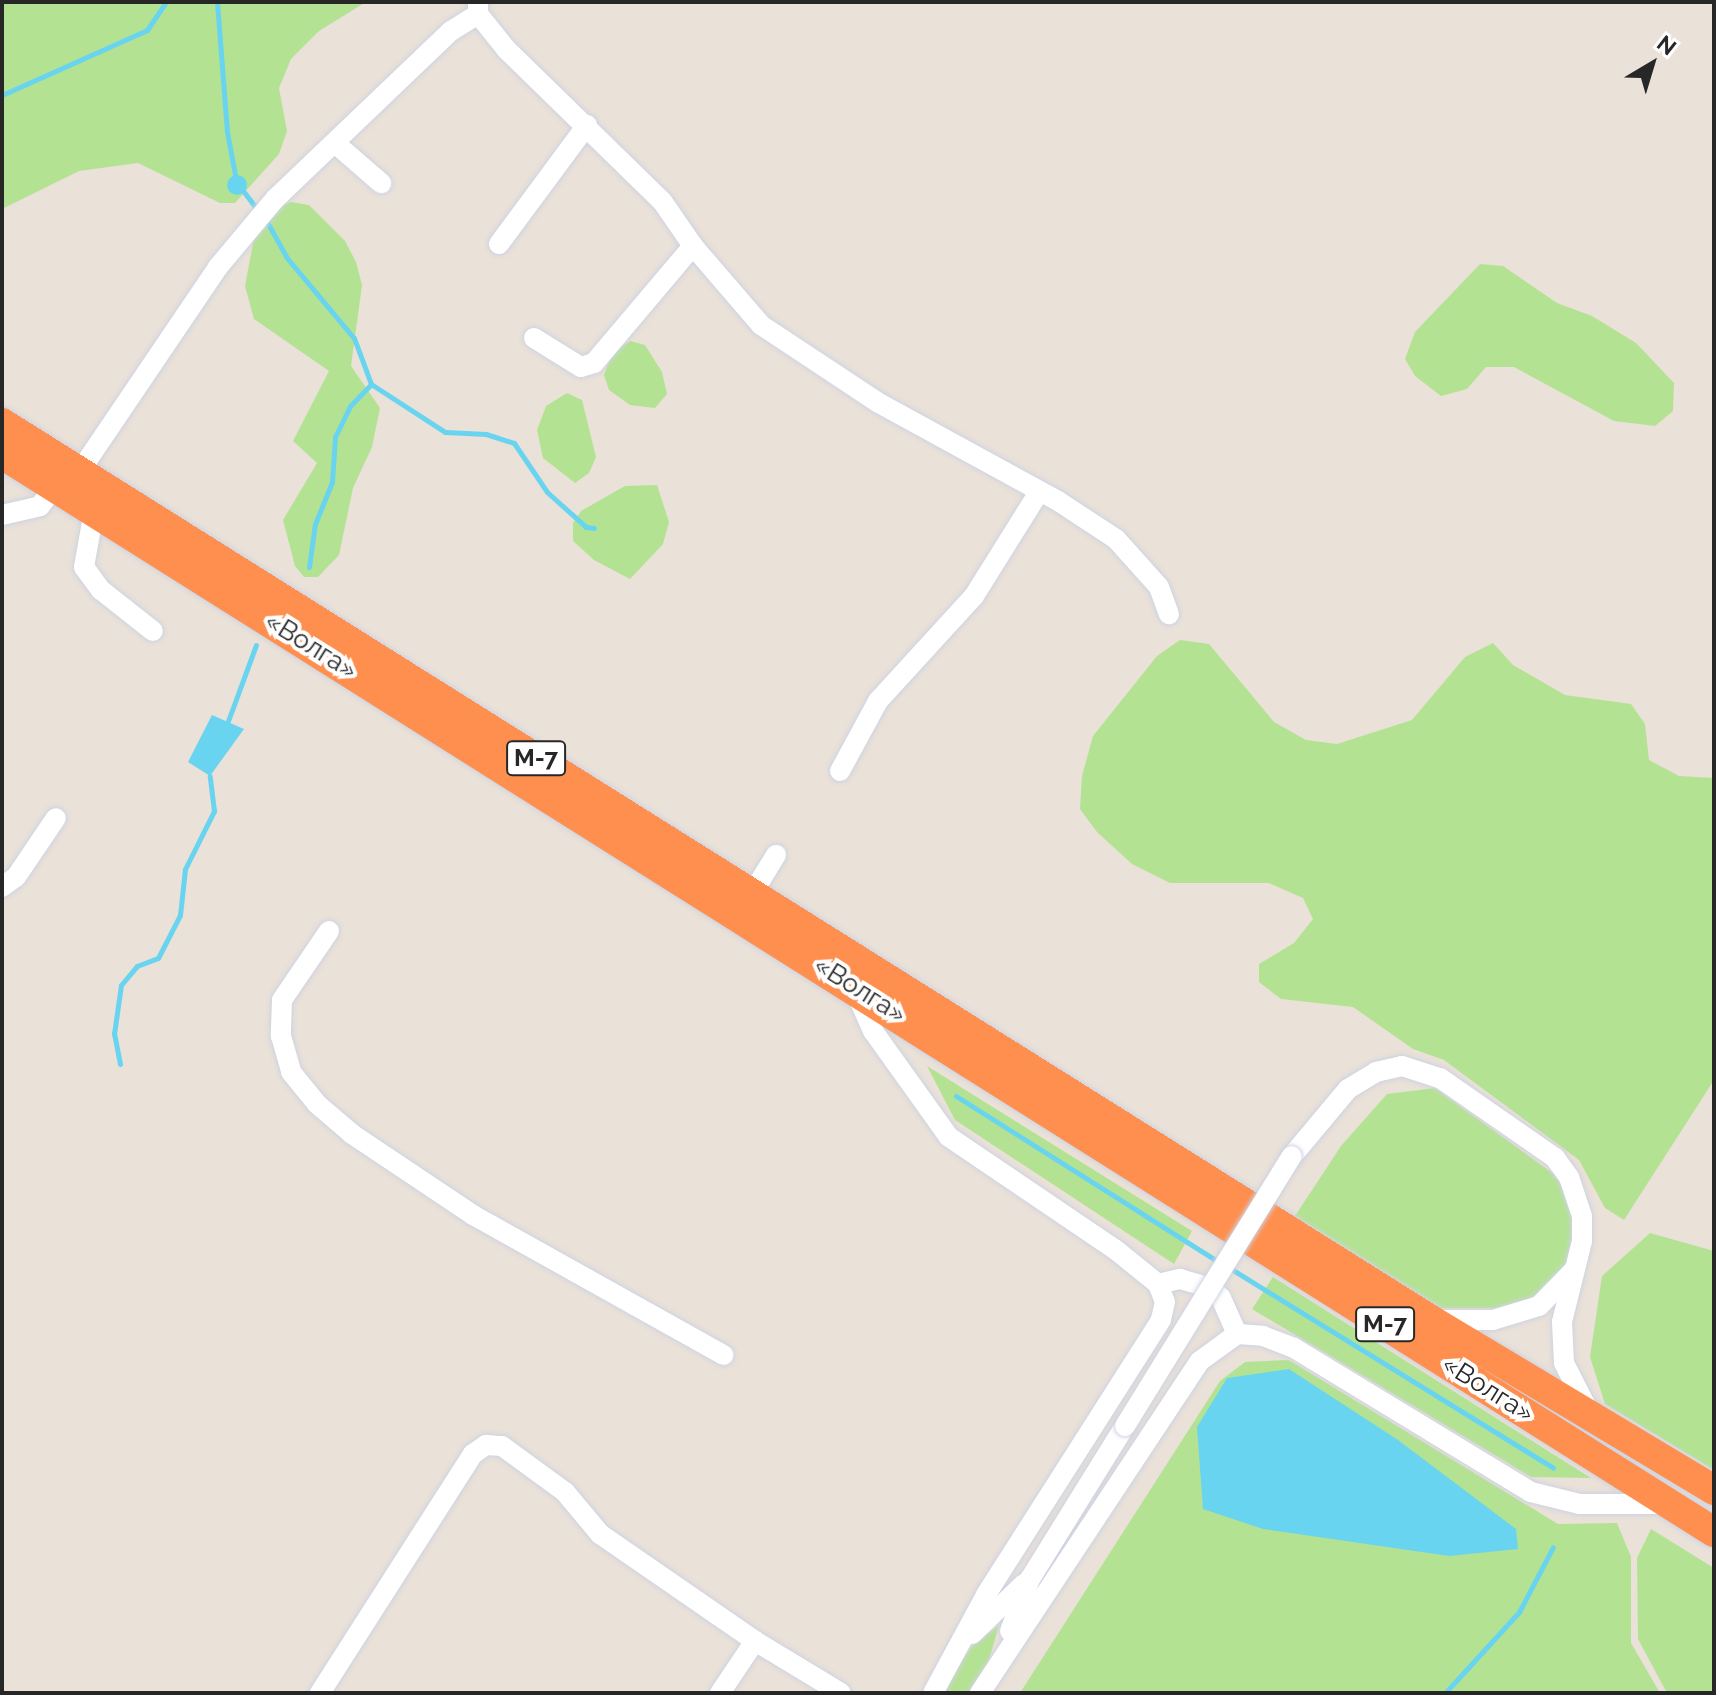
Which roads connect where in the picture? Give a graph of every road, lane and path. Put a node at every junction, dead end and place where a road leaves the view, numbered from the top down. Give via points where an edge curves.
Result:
1 (478, 8) edge
2 (587, 125) junction
3 (336, 144) junction
4 (381, 183) dead end
5 (499, 244) dead end
6 (693, 246) junction
7 (534, 338) dead end
8 (2, 423) edge
9 (2, 454) edge
10 (67, 479) junction
11 (1039, 492) junction
12 (94, 511) junction
13 (2, 515) edge
14 (1169, 614) dead end
15 (153, 631) dead end
16 (840, 771) dead end
17 (56, 818) dead end
18 (776, 855) dead end
19 (2, 887) edge
20 (752, 894) junction
21 (329, 931) dead end
22 (853, 986) junction
23 (1577, 1267) junction
24 (1158, 1284) junction
25 (1431, 1320) junction
26 (1237, 1334) junction
27 (724, 1355) dead end
28 (1590, 1414) junction
29 (1714, 1490) edge
30 (1669, 1504) junction
31 (1714, 1532) edge
32 (1030, 1579) junction
33 (755, 1641) junction
34 (963, 1642) junction
35 (998, 1664) junction
36 (320, 1693) edge
37 (720, 1693) edge
38 (841, 1693) edge
39 (933, 1693) edge
40 (980, 1693) edge

1 - 2 street via 506,49
1 - 3 street
2 - 5 street
2 - 6 street via 662,201
3 - 4 street
3 - 10 street via 275,199 218,267
6 - 7 street via 594,363 581,367
6 - 11 street via 761,325 787,346 973,459
8 - 10 highway, «Волга» / М-7
9 - 10 highway, «Волга» / М-7
10 - 12 highway, «Волга» / М-7
10 - 13 street via 40,506
10 - 20 highway, «Волга» / М-7
11 - 14 street via 1116,539 1159,587
11 - 16 street via 974,596 878,701
12 - 15 street via 84,567 101,590
12 - 22 highway, «Волга» / М-7
17 - 19 street via 16,877
18 - 20 street
20 - 25 highway, «Волга» / М-7
21 - 27 street via 282,1000 281,1036 291,1072 317,1104 352,1134 473,1215
22 - 24 street via 873,1031 949,1137
22 - 30 highway, «Волга» / М-7
23 - 25 street via 1539,1306 1493,1320
23 - 28 street via 1562,1322 1564,1363
23 - 32 street, bridge via 1582,1216 1562,1167 1425,1071 1402,1066 1376,1072 1348,1089 1292,1156
24 - 26 street via 1180,1279 1211,1288
24 - 34 street via 1165,1302 1161,1320 986,1595
25 - 28 highway, «Волга» / М-7
26 - 30 street via 1263,1336 1294,1348 1531,1492 1580,1504
26 - 35 street via 1200,1361
28 - 29 highway, «Волга» / М-7
30 - 31 highway, «Волга» / М-7
32 - 34 street
32 - 35 street
33 - 36 street via 600,1534 553,1483 502,1446 486,1445 473,1454
33 - 37 street
33 - 38 street
34 - 39 street
35 - 40 street

